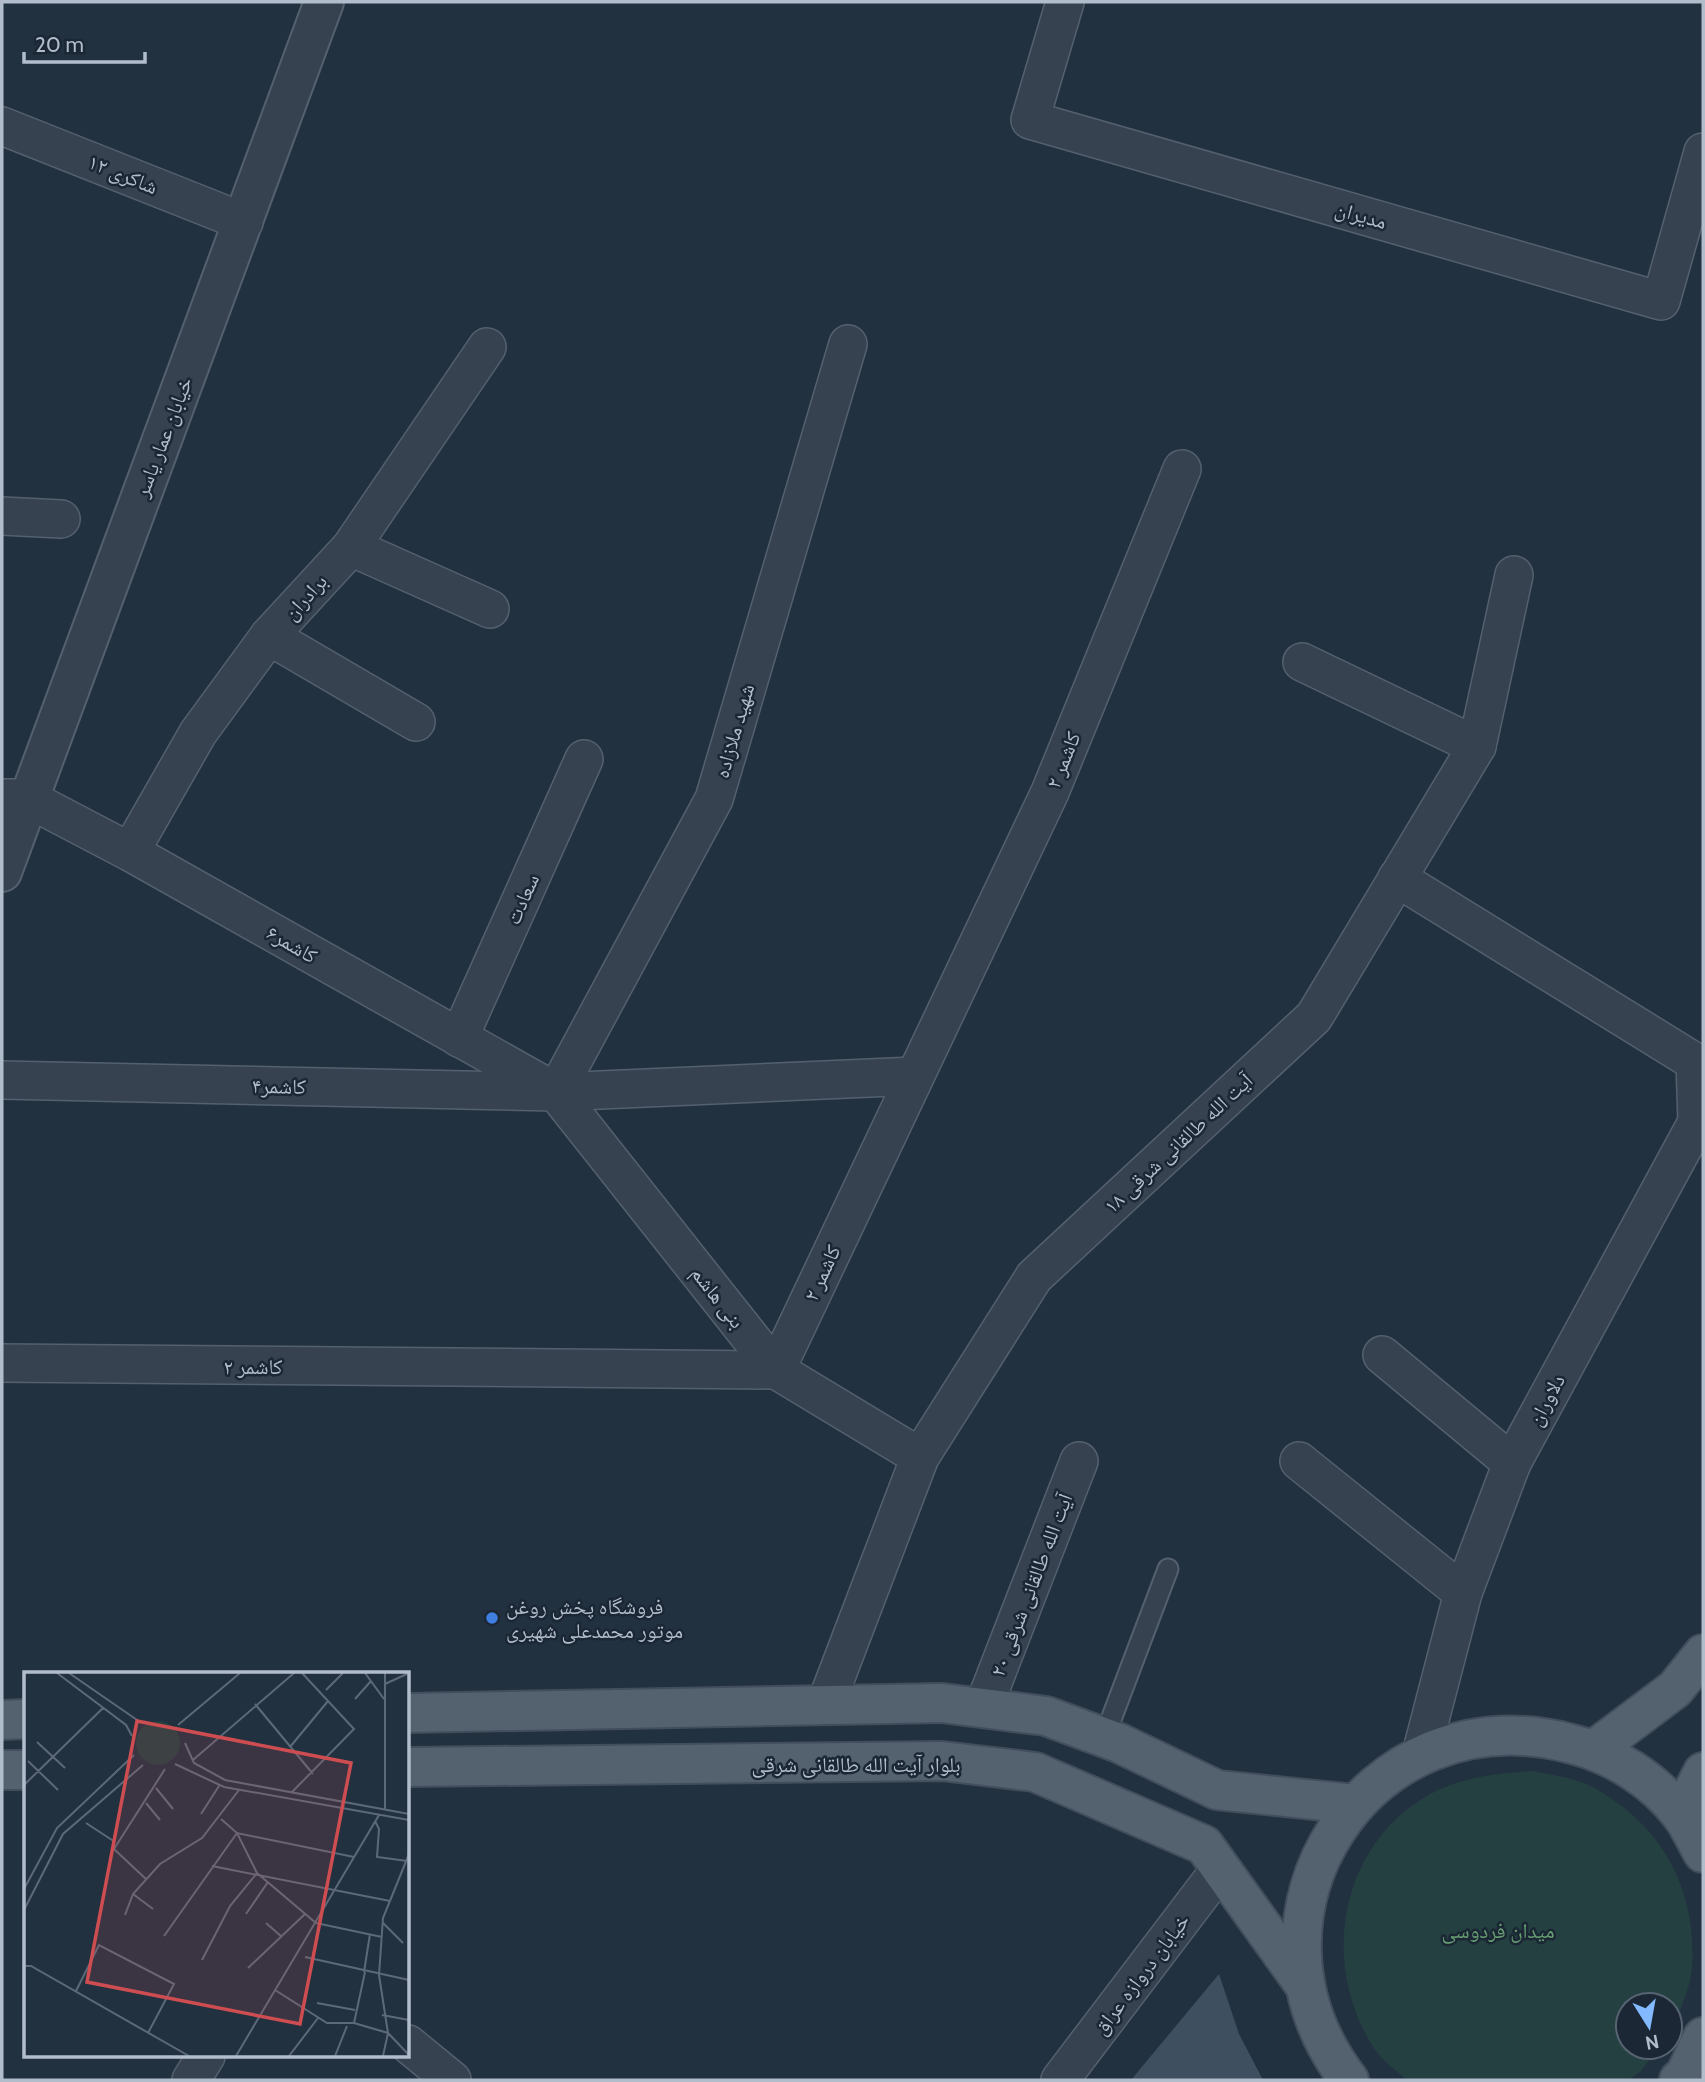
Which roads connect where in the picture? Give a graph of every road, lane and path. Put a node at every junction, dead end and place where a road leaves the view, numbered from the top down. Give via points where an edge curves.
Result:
1 (324, 2) edge
2 (1065, 2) edge
3 (2, 125) edge
4 (1703, 152) edge
5 (244, 222) junction
6 (848, 344) dead end
7 (487, 347) dead end
8 (1182, 469) dead end
9 (2, 516) edge
10 (61, 519) dead end
11 (351, 547) junction
12 (1514, 575) dead end
13 (490, 609) dead end
14 (270, 636) junction
15 (1302, 662) dead end
16 (415, 722) dead end
17 (1476, 746) junction
18 (584, 759) dead end
19 (14, 798) edge
20 (130, 852) junction
21 (2, 872) edge
22 (1397, 878) junction
23 (459, 1038) junction
24 (915, 1076) junction
25 (2, 1080) edge
26 (556, 1092) junction
27 (1700, 1123) edge
28 (1382, 1355) dead end
29 (2, 1363) edge
30 (776, 1370) junction
31 (920, 1457) junction
32 (1079, 1461) dead end
33 (1299, 1461) dead end
34 (1512, 1463) junction
35 (1168, 1569) dead end
36 (1463, 1593) junction
37 (1703, 1654) edge
38 (825, 1706) junction
39 (983, 1708) junction
40 (410, 1713) edge
41 (24, 1719) edge
42 (2, 1720) edge
43 (1104, 1738) junction
44 (1595, 1749) junction
45 (1421, 1754) junction
46 (410, 1768) edge
47 (2, 1770) edge
48 (24, 1770) edge
49 (1703, 1772) edge
50 (1354, 1804) junction
51 (1681, 1815) junction
52 (1703, 1853) edge
53 (1222, 1868) junction
54 (1303, 1983) junction
55 (1703, 2037) edge
56 (410, 2046) edge
57 (205, 2058) edge
58 (1689, 2078) edge
59 (191, 2080) edge
60 (452, 2080) edge
61 (1060, 2080) edge
62 (1349, 2080) edge

1 - 5 street, خیابان عمار یاسر
2 - 4 street, مدیران via 1030,120 1661,301
3 - 5 street, شاکری ۱۲
5 - 19 street, خیابان عمار یاسر
6 - 26 street, شهید ملازاده via 714,799
7 - 11 street, برادران
8 - 24 street, کاشمر ۲ via 1050,792
9 - 10 street
11 - 13 street
11 - 14 street, برادران
12 - 17 street, آیت الله طالقانی شرقی ۱۸
14 - 16 street
14 - 20 street, برادران via 198,733
15 - 17 street
17 - 22 street, آیت الله طالقانی شرقی ۱۸
18 - 23 street, سعادت
19 - 20 street, کاشمر۶
19 - 21 street, خیابان عمار یاسر
20 - 23 street, کاشمر۶
22 - 27 street, دلاوران via 1695,1062
22 - 31 street, آیت الله طالقانی شرقی ۱۸ via 1314,1017 1034,1277
23 - 26 street, کاشمر۶
24 - 26 street, کاشمر۴
24 - 30 street, کاشمر ۲
25 - 26 street, کاشمر۴
26 - 30 street, بنی هاشم
27 - 34 street, دلاوران
28 - 34 street
29 - 30 street, کاشمر ۲
30 - 31 street, بنی هاشم
31 - 38 street, آیت الله طالقانی شرقی ۱۸
32 - 39 street, آیت الله طالقانی شرقی ۲۰
33 - 36 street
34 - 36 street, دلاوران
35 - 43 lane
36 - 45 street, دلاوران
37 - 44 main road via 1675,1689
38 - 39 main road via 943,1703
38 - 40 main road
39 - 43 main road via 1046,1716
41 - 42 main road
43 - 50 main road via 1217,1790
44 - 45 main road via 1537,1735 1478,1736
44 - 51 main road via 1643,1777
45 - 50 main road via 1385,1776
46 - 53 main road, بلوار آیت الله طالقانی شرقی via 942,1761 1035,1772 1204,1845
47 - 48 main road
49 - 51 main road
50 - 54 main road via 1326,1843 1308,1888 1300,1935
51 - 52 main road
53 - 54 main road, بلوار آیت الله طالقانی شرقی
53 - 61 street, خیابان دروازه عراق
54 - 62 main road via 1319,2034
55 - 58 main road
56 - 60 street
57 - 59 street

